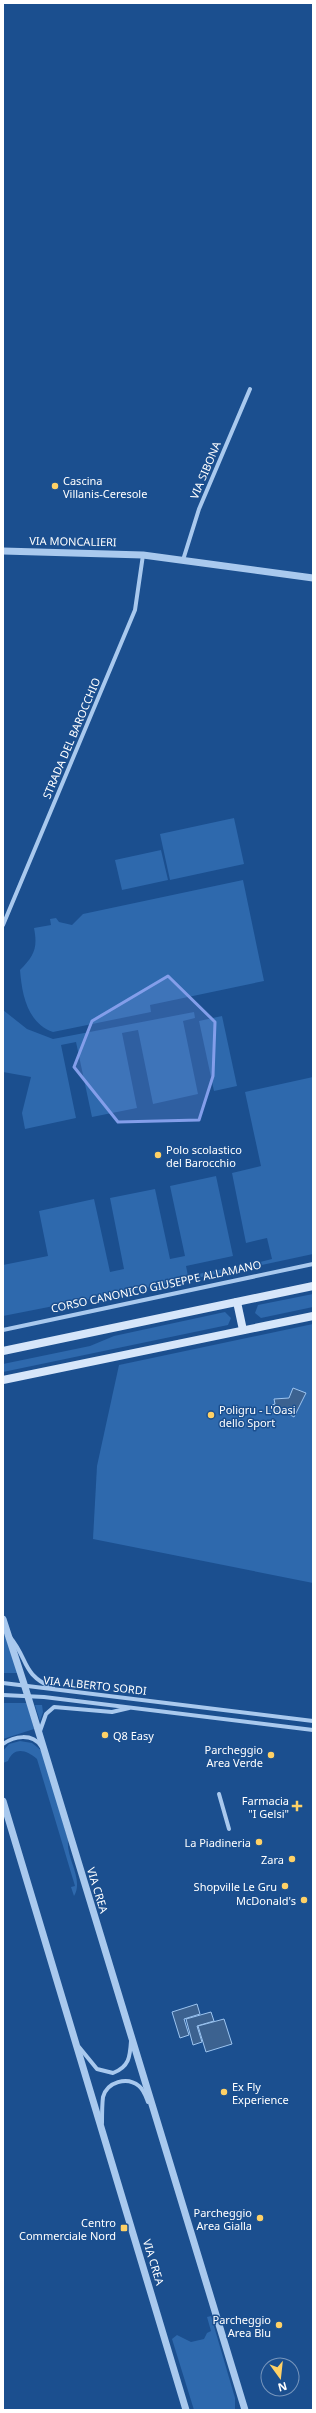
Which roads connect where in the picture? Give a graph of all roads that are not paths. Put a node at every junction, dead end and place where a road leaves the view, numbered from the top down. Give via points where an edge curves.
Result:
1 (250, 389) dead end
2 (3, 551) edge
3 (143, 555) junction
4 (183, 560) junction
5 (313, 578) edge
6 (3, 925) edge
7 (313, 1264) edge
8 (313, 1286) edge
9 (237, 1302) junction
10 (313, 1316) edge
11 (3, 1330) edge
12 (243, 1330) junction
13 (3, 1351) edge
14 (3, 1381) edge
15 (3, 1619) edge
16 (8, 1635) junction
17 (3, 1683) edge
18 (25, 1686) junction
19 (55, 1689) junction
20 (3, 1695) edge
21 (28, 1696) junction
22 (185, 1705) junction
23 (131, 1708) junction
24 (184, 1714) junction
25 (313, 1721) edge
26 (313, 1730) edge
27 (39, 1736) junction
28 (3, 1744) edge
29 (44, 1750) junction
30 (219, 1794) dead end
31 (3, 1801) edge
32 (230, 1829) dead end
33 (131, 2036) junction
34 (77, 2044) junction
35 (155, 2117) junction
36 (101, 2126) junction
37 (238, 2388) junction
38 (187, 2408) edge
39 (240, 2410) edge
40 (245, 2410) edge

1 - 4 street, VIA SIBONA via 201,502
2 - 3 street, VIA MONCALIERI
3 - 4 street, VIA MONCALIERI
3 - 6 street, STRADA DEL BAROCCHIO via 135,610
4 - 5 street, VIA MONCALIERI
7 - 11 street, CORSO CANONICO GIUSEPPE ALLAMANO
8 - 9 main road
9 - 12 main road
9 - 13 main road
10 - 12 main road
12 - 14 main road
15 - 16 street, VIA CREA
16 - 18 street, VIA CREA
16 - 19 street, VIA CREA via 18,1647 32,1676
17 - 18 street, VIA ALBERTO SORDI
18 - 19 street, VIA ALBERTO SORDI
18 - 21 street, VIA CREA
19 - 22 street, VIA ALBERTO SORDI
20 - 21 street, VIA ALBERTO SORDI
21 - 23 street, VIA ALBERTO SORDI
21 - 27 street, VIA CREA
22 - 24 street
22 - 25 street, VIA ALBERTO SORDI
23 - 24 street, VIA ALBERTO SORDI
23 - 27 street, VIA ALBERTO SORDI via 112,1712 54,1707 46,1714
24 - 26 street, VIA ALBERTO SORDI
27 - 29 street, VIA CREA
28 - 29 street via 16,1737 24,1737 39,1743
29 - 33 street, VIA CREA
30 - 32 street
31 - 34 street, VIA CREA
33 - 34 street, VIA CREA via 130,2058 127,2064 113,2073 97,2069
33 - 35 street, VIA CREA
34 - 36 street, VIA CREA
35 - 36 street, VIA CREA via 142,2088 133,2082 121,2081 110,2086 104,2097
35 - 37 street, VIA CREA
36 - 38 street, VIA CREA
37 - 39 street, VIA CREA
37 - 40 street, VIA CREA

